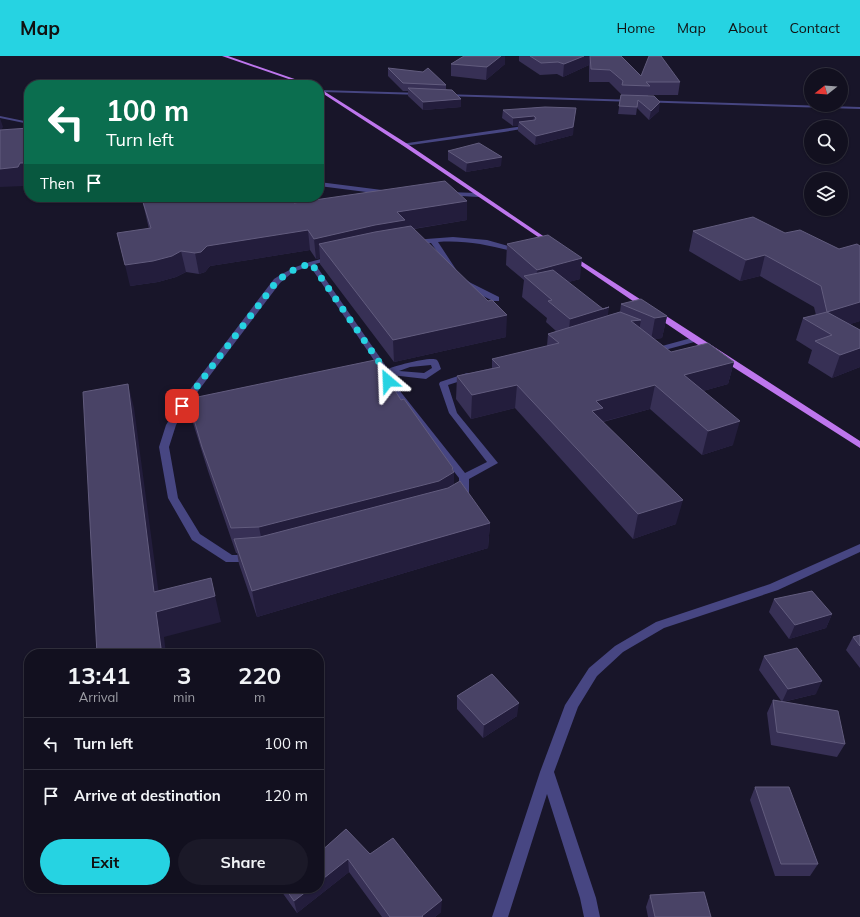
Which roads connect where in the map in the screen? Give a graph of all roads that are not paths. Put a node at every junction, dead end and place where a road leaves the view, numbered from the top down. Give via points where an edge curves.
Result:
1 (224, 56) edge
2 (295, 80) edge
3 (324, 90) edge
4 (324, 92) edge
5 (354, 92) junction
6 (426, 94) edge
7 (442, 95) edge
8 (336, 99) junction
9 (860, 108) edge
10 (0, 117) edge
11 (24, 122) edge
12 (532, 126) edge
13 (404, 144) junction
14 (324, 185) edge
15 (391, 193) edge
16 (438, 194) edge
17 (478, 195) junction
18 (433, 240) junction
19 (405, 243) edge
20 (557, 247) edge
21 (522, 251) edge
22 (564, 252) edge
23 (344, 255) edge
24 (311, 263) junction
25 (496, 299) dead end
26 (695, 340) junction
27 (642, 341) edge
28 (481, 372) edge
29 (860, 445) edge
30 (464, 478) junction
31 (453, 503) edge
32 (860, 548) edge
33 (264, 557) edge
34 (547, 772) junction
35 (500, 917) edge
36 (592, 917) edge

1 - 2 main road
3 - 5 street
4 - 8 main road
5 - 6 street
5 - 8 street
7 - 9 street
8 - 13 main road
10 - 11 street
12 - 13 street via 504,132
13 - 17 main road
14 - 15 street
16 - 17 street
17 - 20 main road
18 - 19 street
18 - 21 street via 487,242
18 - 25 street via 459,278
22 - 26 main road
23 - 24 street
24 - 30 street via 386,372 388,381
24 - 33 street via 291,271 277,281 182,406 171,425 164,447 173,498 196,537 230,559
26 - 27 street via 662,349
26 - 29 main road
28 - 30 street via 443,384 453,413 493,463
30 - 31 street via 464,496
32 - 34 street via 774,587 660,625 619,649 593,672 572,705
34 - 35 street
34 - 36 street

